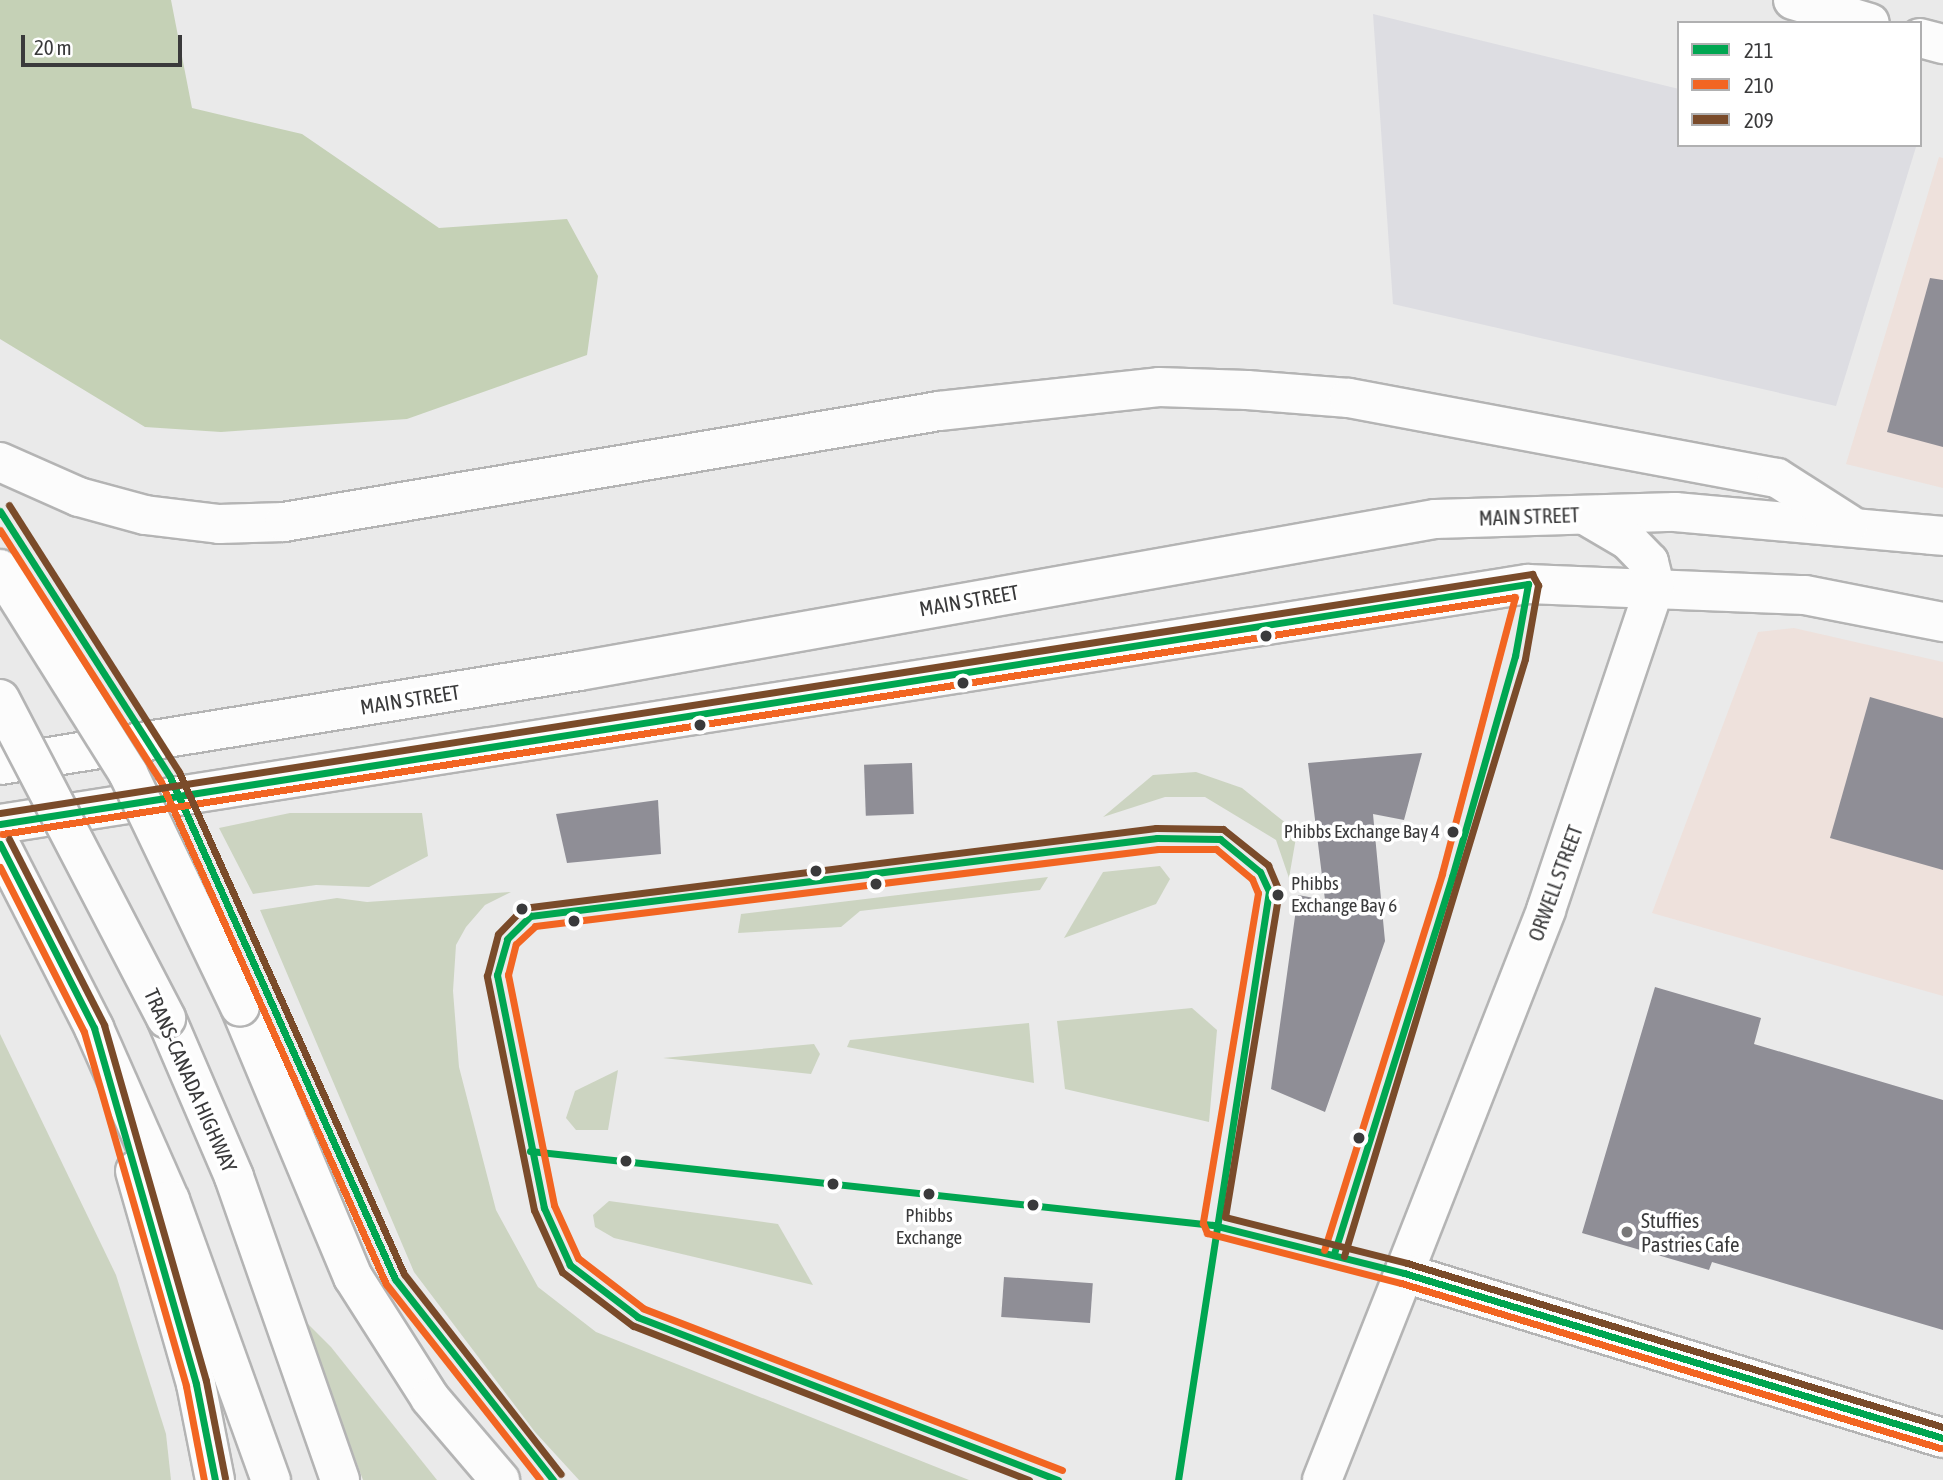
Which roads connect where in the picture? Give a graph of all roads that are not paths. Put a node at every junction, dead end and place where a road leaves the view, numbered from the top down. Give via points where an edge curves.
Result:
1 (1793, 0) edge
2 (1863, 21) edge
3 (1922, 38) edge
4 (1943, 44) edge
5 (0, 462) edge
6 (1585, 514) junction
7 (1849, 524) junction
8 (1943, 536) edge
9 (0, 569) edge
10 (1655, 586) junction
11 (1943, 622) edge
12 (0, 699) edge
13 (0, 765) edge
14 (0, 824) edge
15 (0, 844) edge
16 (94, 1028) junction
17 (1404, 1272) junction
18 (1943, 1438) edge
19 (215, 1480) edge
20 (271, 1480) edge
21 (340, 1480) edge
22 (500, 1480) edge
23 (1322, 1480) edge

1 - 2 main road
3 - 4 main road
5 - 7 main road via 79,497 145,515 219,524 284,522 939,411 1159,387 1349,398 1777,478
6 - 7 main road, MAIN STREET via 1675,512
6 - 10 main road via 1629,541 1649,562
6 - 13 main road, MAIN STREET via 1435,519 1250,548 579,671
7 - 8 main road, MAIN STREET
9 - 22 main road, bridge via 128,773 240,1007 353,1277 430,1398
10 - 11 main road via 1804,595
10 - 14 main road via 1528,584 1432,597 581,738
10 - 17 main road, ORWELL STREET via 1546,910
12 - 21 main road, TRANS-CANADA HIGHWAY, bridge via 166,1018 234,1177
15 - 16 main road
16 - 19 main road via 195,1384
16 - 20 main road via 174,1212
17 - 18 main road
17 - 23 main road, ORWELL STREET

